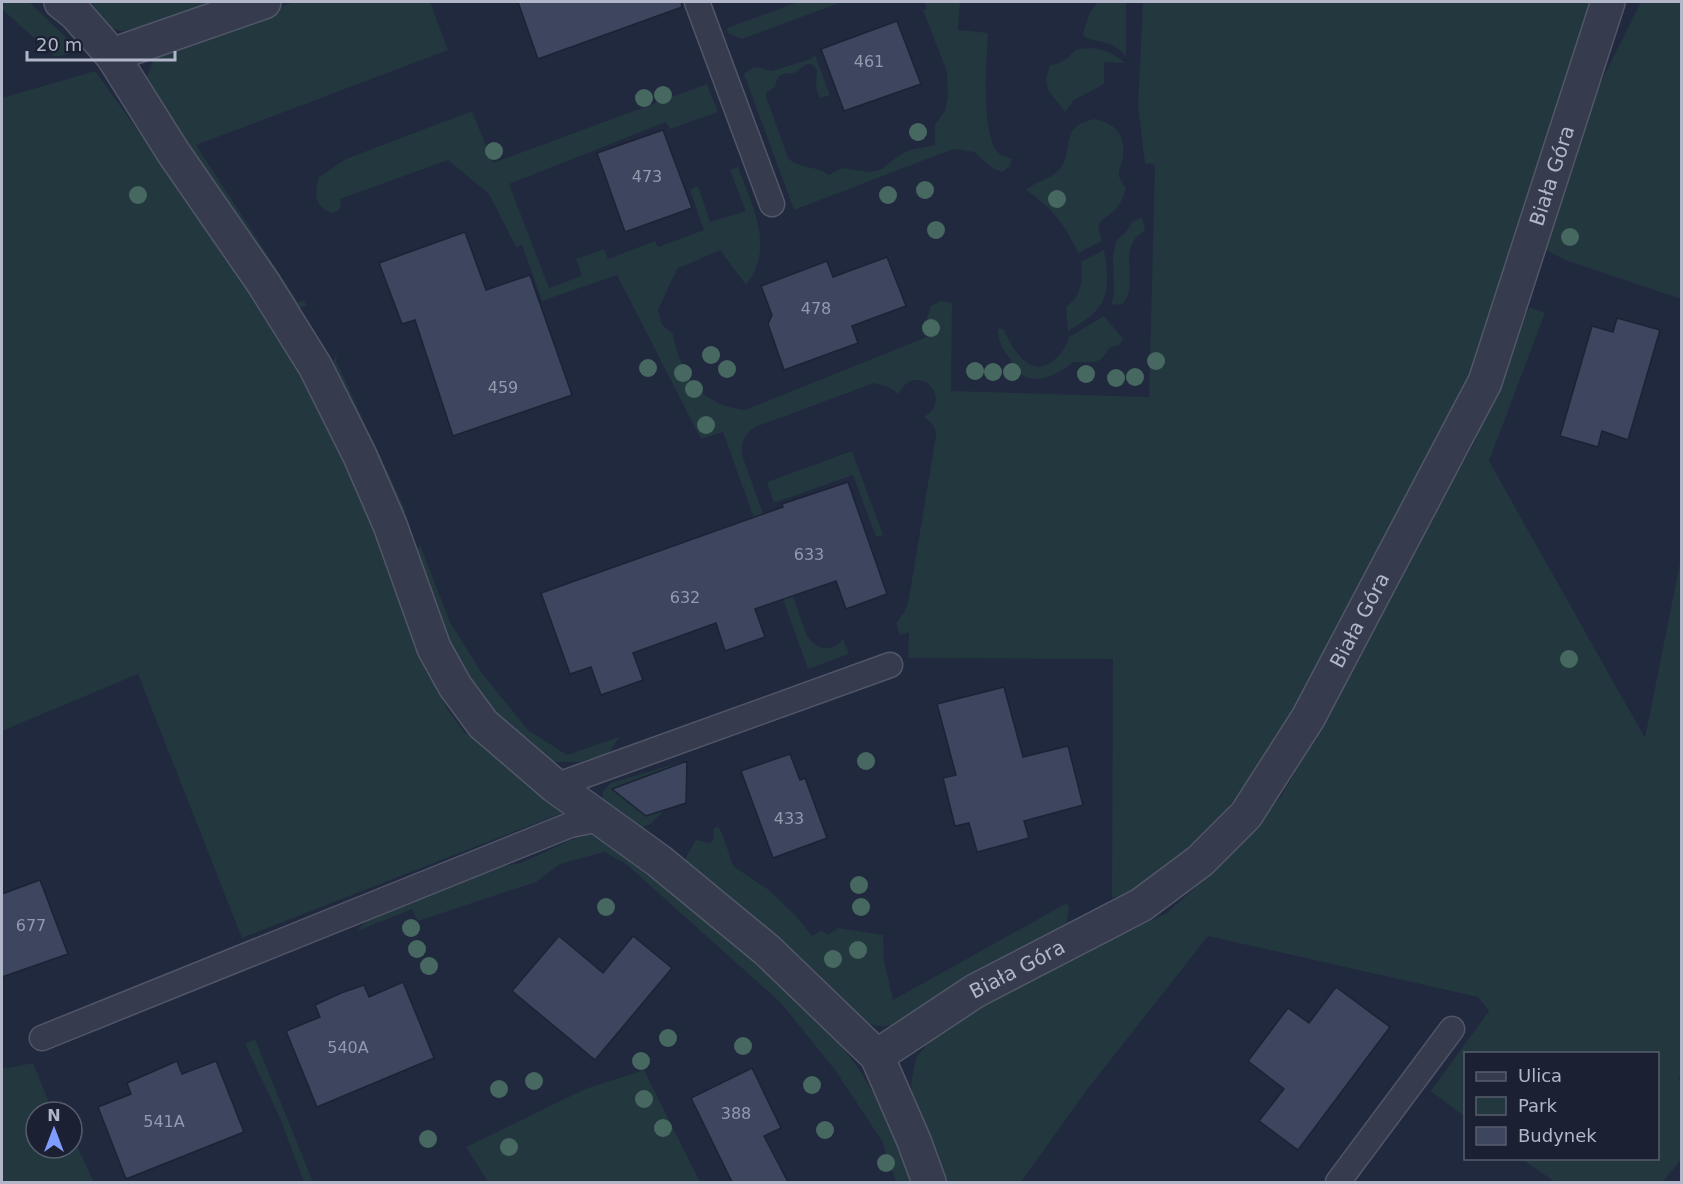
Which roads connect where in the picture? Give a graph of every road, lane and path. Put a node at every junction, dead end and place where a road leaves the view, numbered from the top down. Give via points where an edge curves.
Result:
1 (61, 2) edge
2 (264, 2) edge
3 (697, 2) edge
4 (1608, 2) edge
5 (112, 55) junction
6 (772, 204) dead end
7 (890, 665) dead end
8 (555, 786) junction
9 (602, 819) junction
10 (1452, 1029) dead end
11 (42, 1038) dead end
12 (877, 1056) junction
13 (929, 1182) edge
14 (1338, 1182) edge

1 - 5 street
2 - 5 street
3 - 6 lane
4 - 12 street, Biała Góra via 1485,382 1308,718 1246,816 1200,861 1141,905 975,992
5 - 8 street via 315,366 360,456 390,525 434,648 455,686 483,724
7 - 8 lane
8 - 9 street
9 - 11 lane via 570,825
9 - 12 street via 767,950
10 - 14 lane
12 - 13 street

